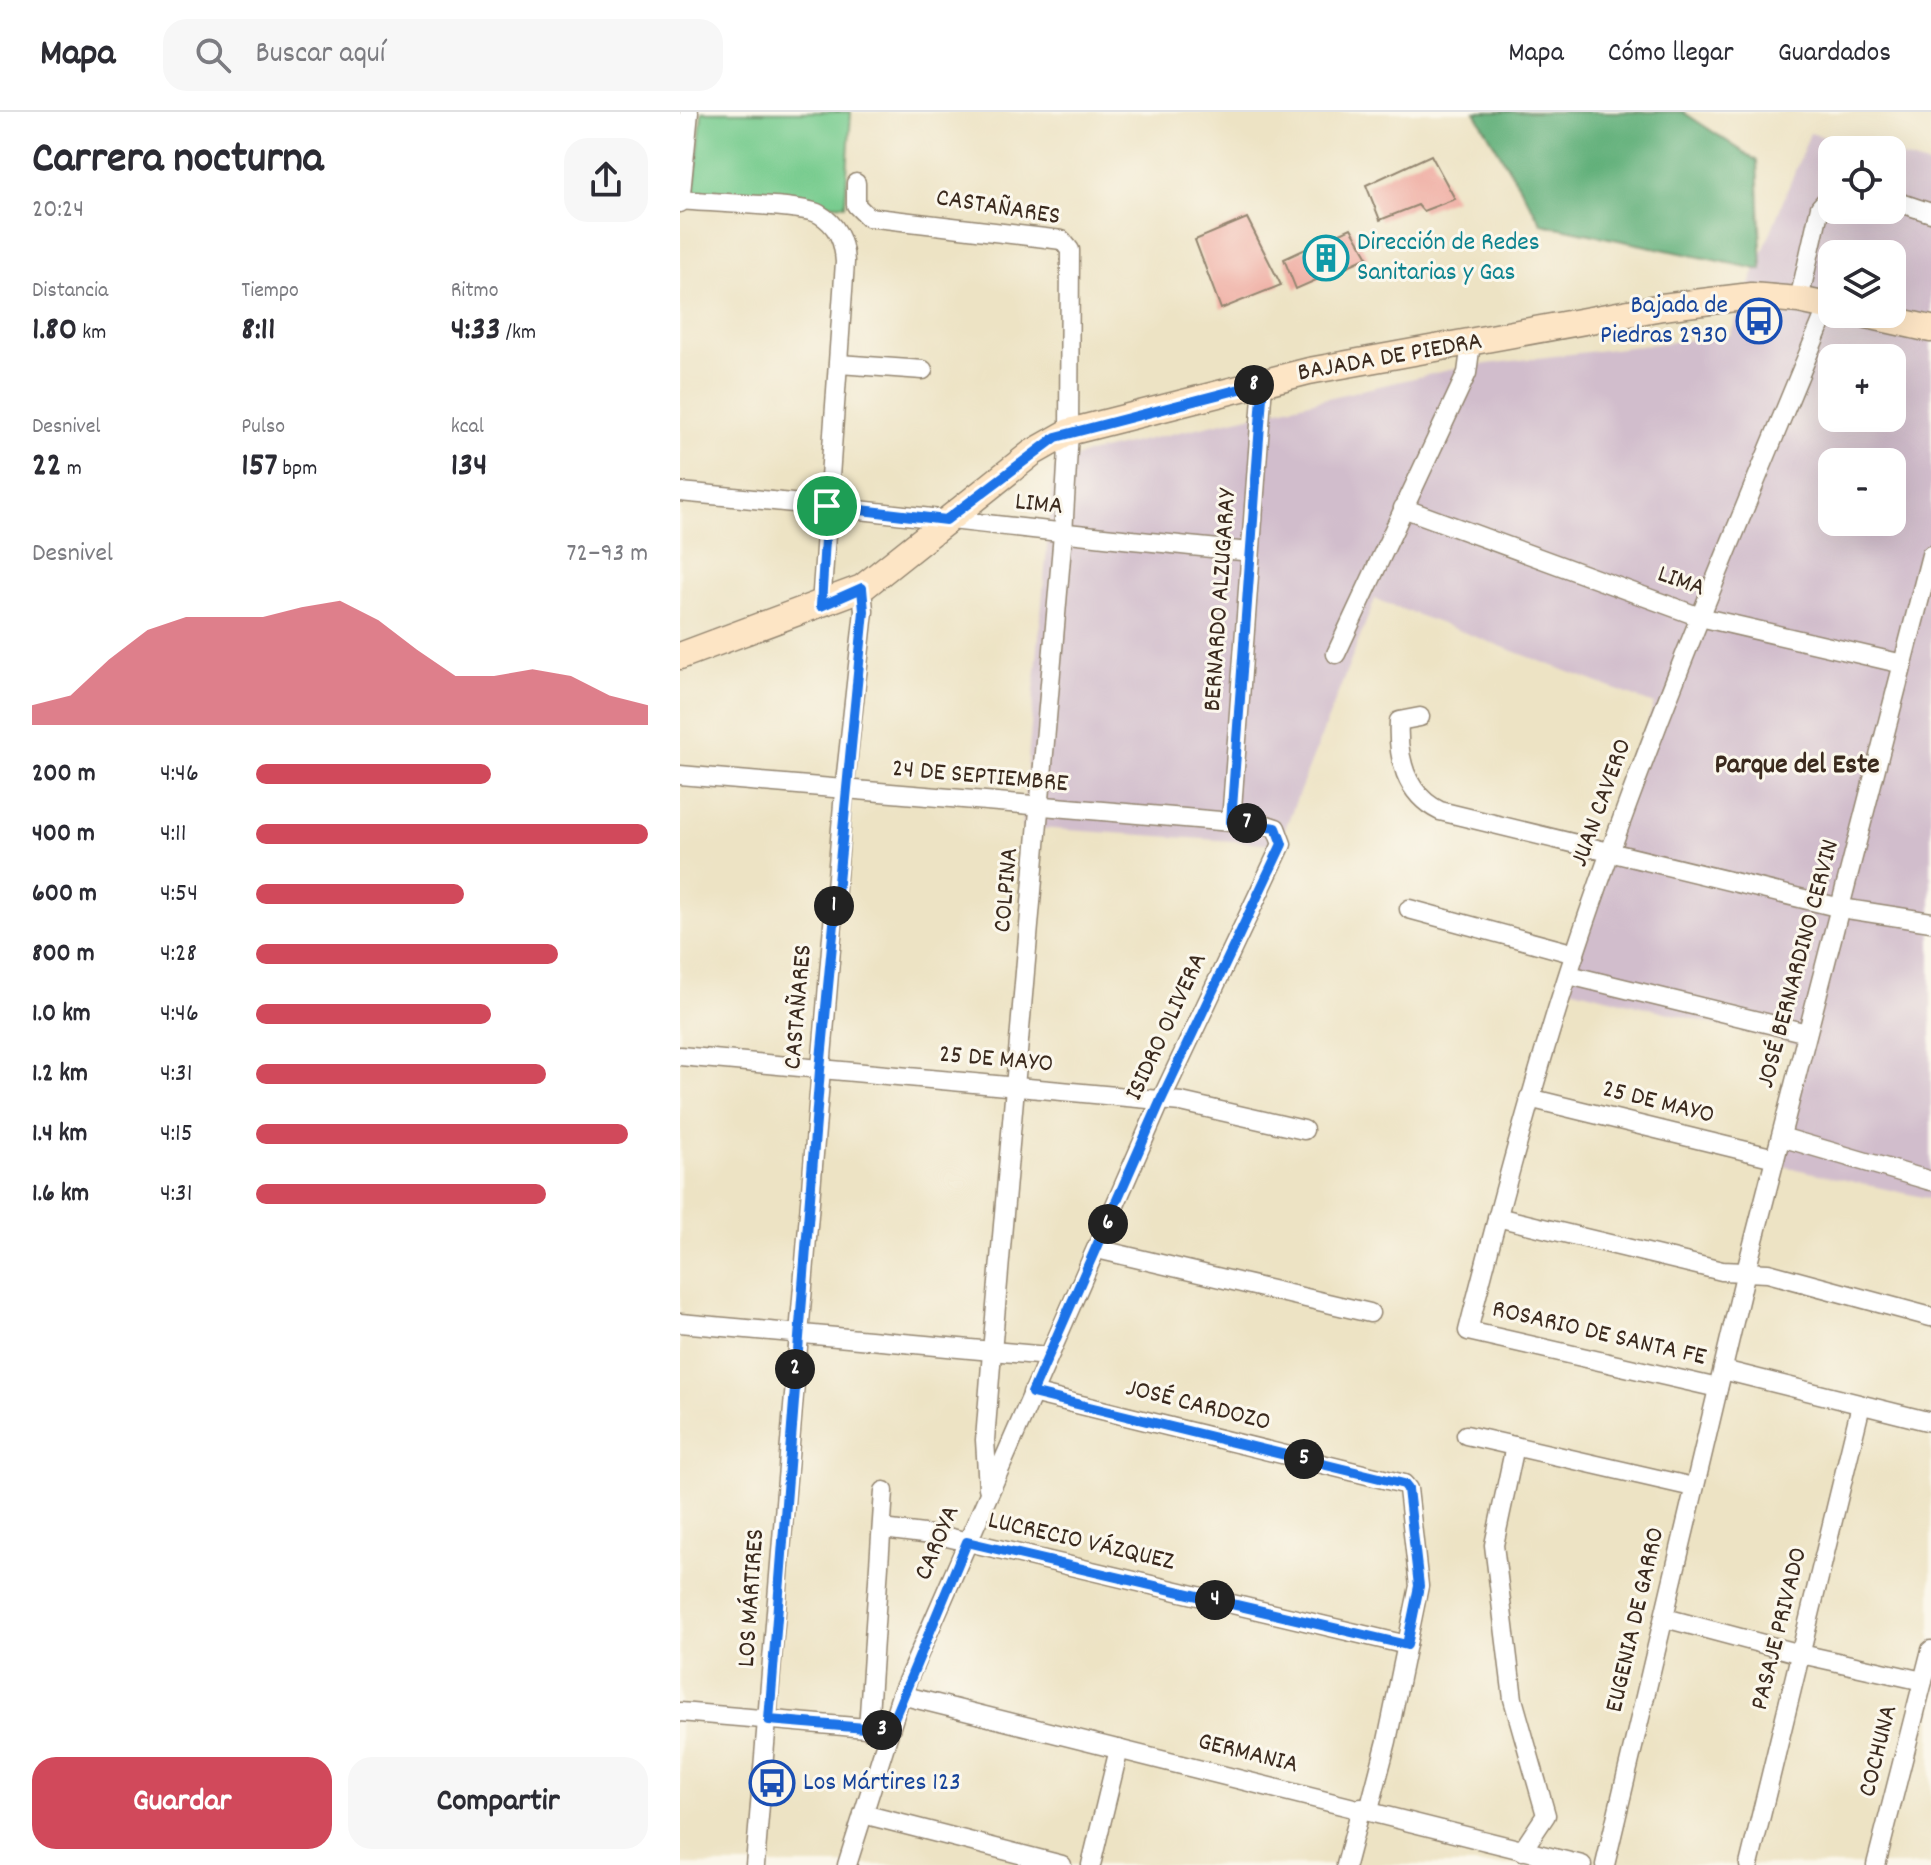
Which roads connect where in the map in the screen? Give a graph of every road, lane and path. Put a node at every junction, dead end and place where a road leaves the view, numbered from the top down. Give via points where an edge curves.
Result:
1 (689, 112) edge
2 (856, 183) dead end
3 (680, 201) edge
4 (1906, 205) edge
5 (1931, 213) edge
6 (1818, 216) edge
7 (1799, 300) junction
8 (1818, 304) edge
9 (1906, 323) edge
10 (1821, 328) edge
11 (1931, 329) edge
12 (1471, 343) junction
13 (839, 364) junction
14 (923, 370) dead end
15 (1263, 383) junction
16 (1069, 432) junction
17 (680, 492) edge
18 (827, 506) junction
19 (1403, 508) junction
20 (946, 520) junction
21 (1063, 534) junction
22 (1250, 552) junction
23 (1931, 555) edge
24 (862, 588) junction
25 (821, 606) junction
26 (1700, 617) junction
27 (1336, 654) dead end
28 (680, 656) edge
29 (1903, 664) junction
30 (1420, 717) dead end
31 (680, 775) edge
32 (844, 792) junction
33 (1040, 808) junction
34 (1231, 822) junction
35 (1276, 828) joint
36 (1612, 852) junction
37 (1841, 908) junction
38 (1409, 909) dead end
39 (1931, 922) edge
40 (1575, 954) junction
41 (1569, 975) junction
42 (1807, 1033) junction
43 (680, 1056) edge
44 (820, 1070) junction
45 (1016, 1088) junction
46 (1529, 1098) junction
47 (1161, 1100) junction
48 (1304, 1130) dead end
49 (1781, 1137) junction
50 (1775, 1158) junction
51 (1931, 1181) edge
52 (1497, 1217) junction
53 (1097, 1249) junction
54 (1746, 1271) junction
55 (1370, 1313) dead end
56 (1931, 1317) edge
57 (680, 1323) edge
58 (1468, 1331) joint
59 (798, 1334) junction
60 (992, 1352) junction
61 (1048, 1356) junction
62 (1721, 1379) junction
63 (1032, 1393) junction
64 (1861, 1405) junction
65 (1931, 1422) edge
66 (1466, 1435) dead end
67 (1515, 1446) junction
68 (1693, 1487) junction
69 (884, 1491) dead end
70 (988, 1491) junction
71 (883, 1529) junction
72 (967, 1542) junction
73 (1665, 1618) junction
74 (1407, 1645) junction
75 (1931, 1650) edge
76 (1801, 1654) junction
77 (1923, 1681) junction
78 (901, 1695) junction
79 (680, 1712) edge
80 (1923, 1718) edge
81 (769, 1720) junction
82 (868, 1729) junction
83 (889, 1730) junction
84 (1119, 1749) junction
85 (1365, 1809) junction
86 (863, 1814) junction
87 (1522, 1851) junction
88 (755, 1865) edge
89 (847, 1865) edge
90 (1062, 1865) edge
91 (1091, 1865) edge
92 (1346, 1865) edge
93 (1582, 1865) edge
94 (1605, 1865) edge
95 (1749, 1865) edge
96 (1876, 1865) edge

1 - 3 street
2 - 16 street, CASTAÑARES via 856,205 868,217 1067,244
3 - 13 street via 811,211 837,230 844,249
4 - 5 street
6 - 7 street
7 - 8 main road, BAJADA DE PIEDRA
7 - 12 main road, BAJADA DE PIEDRA via 1721,299
9 - 11 main road
10 - 26 street, JUAN CAVERO
12 - 15 main road, BAJADA DE PIEDRA
12 - 19 street via 1467,373
13 - 14 street
13 - 18 street
15 - 16 main road, BAJADA DE PIEDRA
15 - 22 street, BERNARDO ALZUGARAY
16 - 20 main road, BAJADA DE PIEDRA via 1032,453
16 - 21 street, COLPINA
17 - 18 street, LIMA
18 - 20 street, LIMA
18 - 25 street
19 - 26 street, LIMA
19 - 27 street
20 - 21 street, LIMA
20 - 24 main road, BAJADA DE PIEDRA
21 - 22 street, LIMA
21 - 33 street, COLPINA
22 - 34 street, BERNARDO ALZUGARAY
23 - 29 street, JOSÉ BERNARDINO CERVIN
24 - 25 main road, BAJADA DE PIEDRA
24 - 32 street, CASTAÑARES via 864,611
25 - 28 main road, BAJADA DE PIEDRA
26 - 29 street, LIMA
26 - 36 street, JUAN CAVERO
29 - 37 street, JOSÉ BERNARDINO CERVIN
30 - 36 street via 1399,721 1399,733 1407,779 1428,805
31 - 32 street, 24 DE SEPTIEMBRE
32 - 33 street, 24 DE SEPTIEMBRE
32 - 44 street, CASTAÑARES
33 - 34 street, 24 DE SEPTIEMBRE
33 - 45 street, COLPINA
34 - 35 street, 24 DE SEPTIEMBRE
35 - 47 street, ISIDRO OLIVERA via 1282,844
36 - 37 street
36 - 40 street, JUAN CAVERO
37 - 39 street
37 - 42 street, JOSÉ BERNARDINO CERVIN
38 - 40 street
40 - 41 street, JUAN CAVERO
41 - 42 street
41 - 46 street, JUAN CAVERO
42 - 49 street, JOSÉ BERNARDINO CERVIN
43 - 44 street, 25 DE MAYO
44 - 45 street, 25 DE MAYO
44 - 59 street, CASTAÑARES
45 - 47 street, 25 DE MAYO
45 - 60 street, COLPINA
46 - 50 street, 25 DE MAYO
46 - 52 street, JUAN CAVERO
47 - 48 street, 25 DE MAYO
47 - 53 street, ISIDRO OLIVERA
49 - 50 street, JOSÉ BERNARDINO CERVIN
49 - 51 street
50 - 54 street, JOSÉ BERNARDINO CERVIN
52 - 54 street via 1722,1271
52 - 58 street, JUAN CAVERO
53 - 55 street
53 - 61 street, CAROYA
54 - 56 street
54 - 62 street, JOSÉ BERNARDINO CERVIN
57 - 59 street
58 - 62 street, ROSARIO DE SANTA FE
59 - 60 street
59 - 81 street, LOS MÁRTIRES
60 - 61 street
60 - 70 street, COLPINA via 985,1440
61 - 63 street, CAROYA
62 - 64 street, ROSARIO DE SANTA FE
62 - 68 street, EUGENIA DE GARRO
63 - 70 street, CAROYA
63 - 74 street, JOSÉ CARDOZO via 1399,1482 1408,1489 1419,1574
64 - 65 street, ROSARIO DE SANTA FE
64 - 76 street, PASAJE PRIVADO
66 - 67 street
67 - 68 street
67 - 87 street via 1494,1545 1513,1699 1546,1815
68 - 73 street, EUGENIA DE GARRO
69 - 71 street
70 - 72 street, CAROYA
71 - 72 street, LUCRECIO VÁZQUEZ
71 - 82 street
72 - 74 street, LUCRECIO VÁZQUEZ
72 - 78 street, CAROYA
73 - 76 street
73 - 94 street, EUGENIA DE GARRO
74 - 85 street
75 - 77 street, COCHUNA
76 - 77 street
76 - 95 street, PASAJE PRIVADO
77 - 80 street, COCHUNA
78 - 83 street, CAROYA
78 - 84 street, GERMANIA
79 - 81 street
80 - 96 street, COCHUNA
81 - 82 street
81 - 88 street, LOS MÁRTIRES
82 - 83 street
83 - 86 street, CAROYA
84 - 85 street, GERMANIA
84 - 91 street
85 - 87 street, GERMANIA
85 - 92 street
86 - 89 street, CAROYA
86 - 90 street
87 - 93 street, GERMANIA

